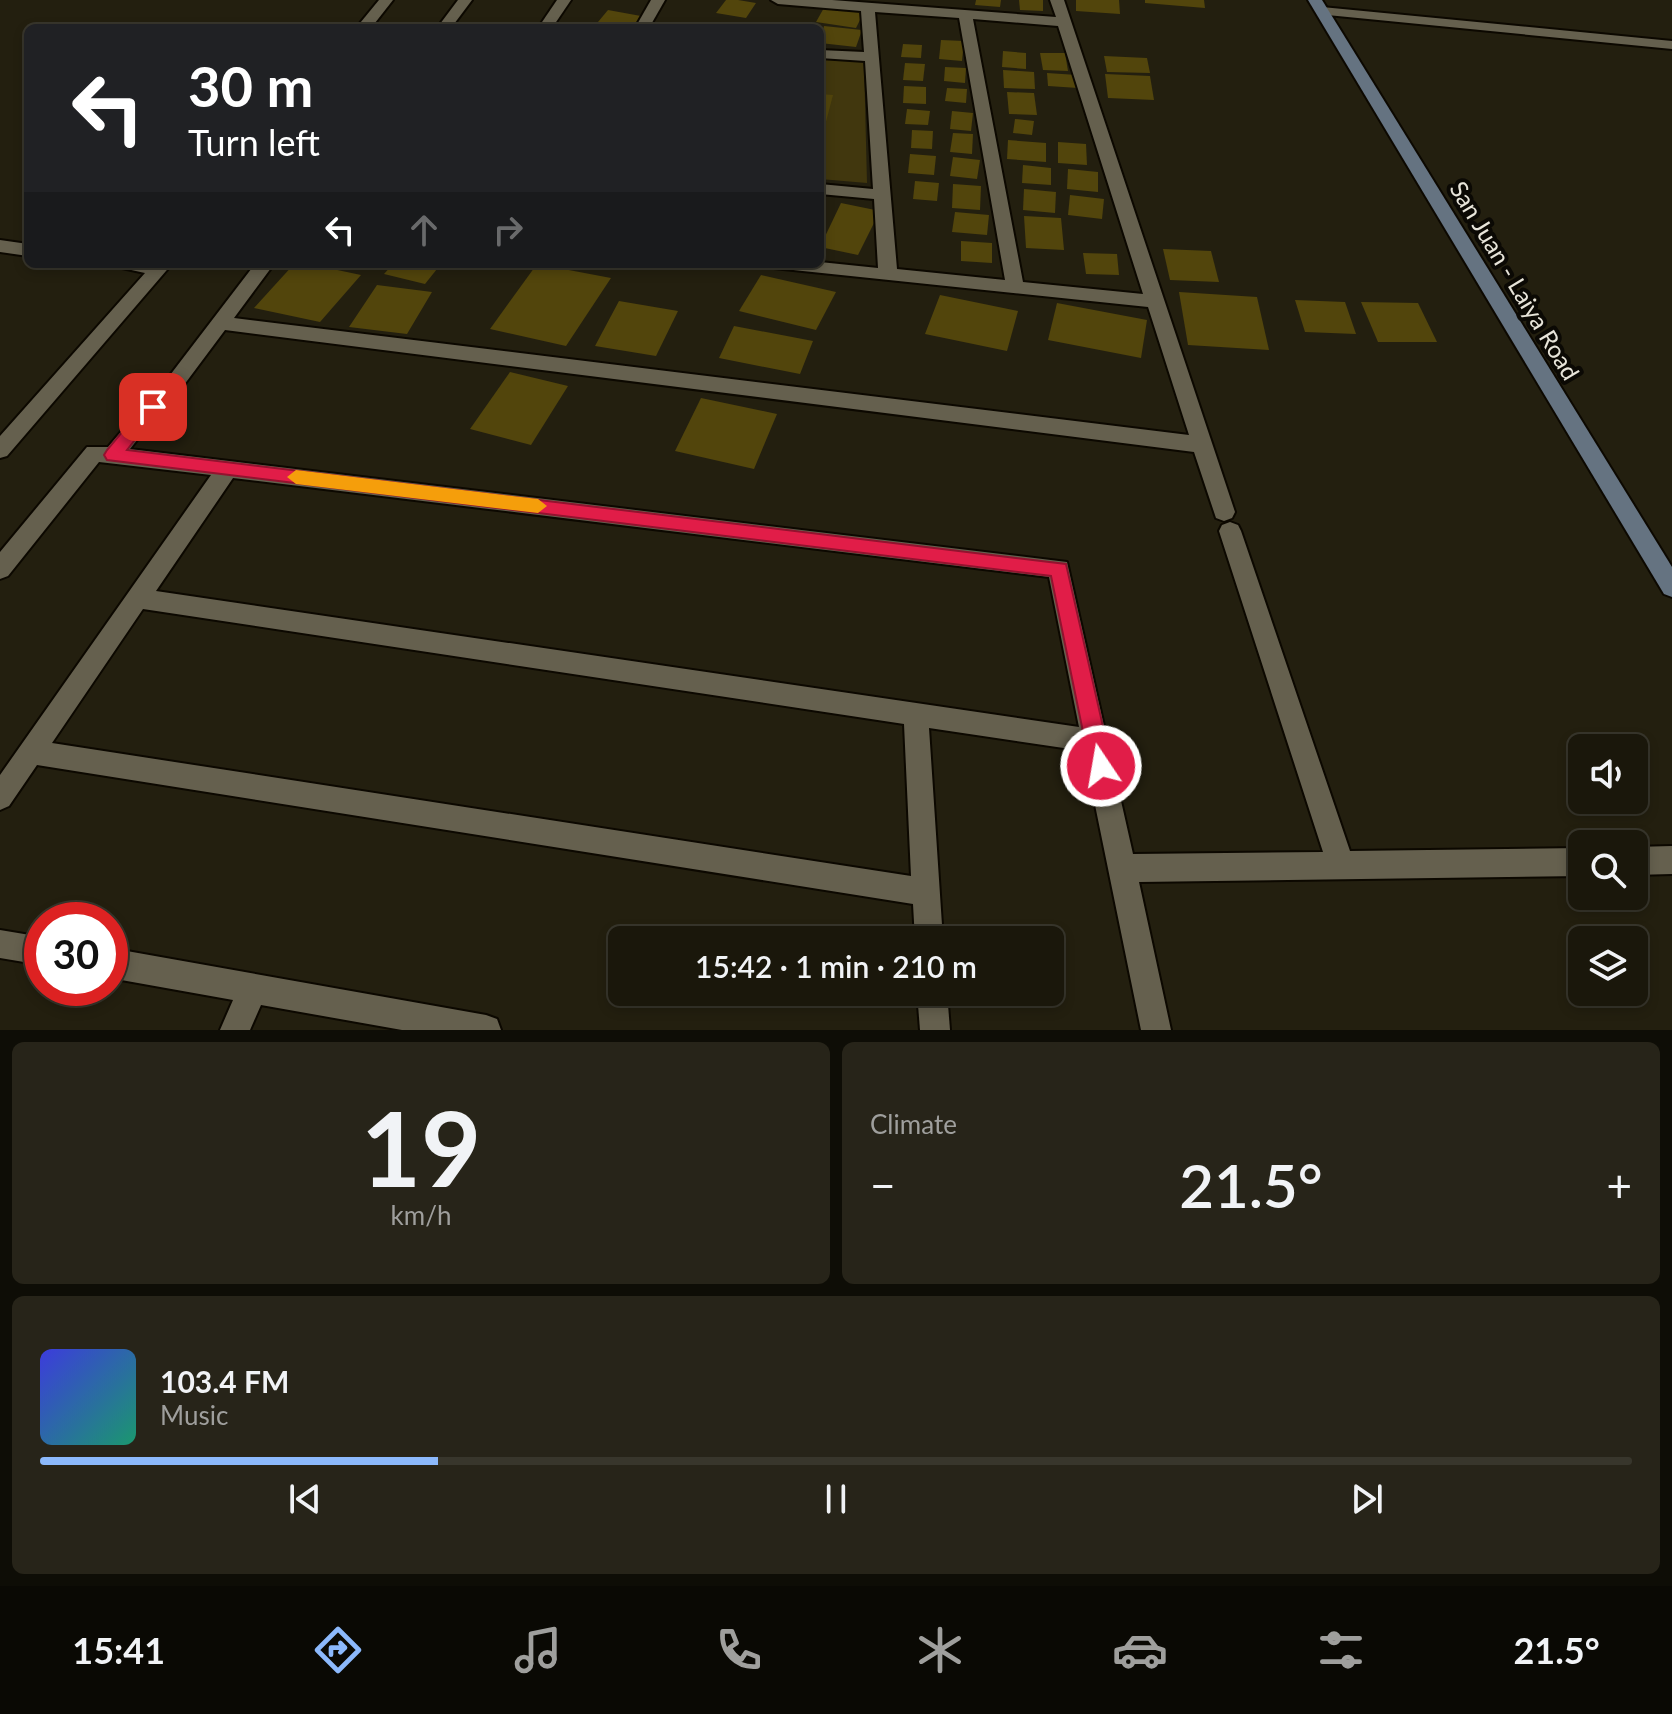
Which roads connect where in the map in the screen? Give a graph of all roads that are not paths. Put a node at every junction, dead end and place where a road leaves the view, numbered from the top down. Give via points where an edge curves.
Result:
1 (386, 0) edge
2 (465, 0) edge
3 (564, 0) edge
4 (658, 0) edge
5 (778, 0) edge
6 (1057, 0) edge
7 (1319, 6) edge
8 (868, 7) junction
9 (965, 14) junction
10 (1064, 22) junction
11 (366, 24) edge
12 (447, 24) edge
13 (548, 24) edge
14 (644, 24) edge
15 (1672, 45) edge
16 (824, 54) edge
17 (872, 57) junction
18 (824, 189) edge
19 (882, 195) junction
20 (0, 246) edge
21 (24, 249) edge
22 (159, 268) edge
23 (262, 268) edge
24 (823, 268) edge
25 (888, 274) junction
26 (1015, 286) junction
27 (1155, 301) junction
28 (220, 323) junction
29 (171, 388) dead end
30 (153, 407) dead end
31 (1202, 445) junction
32 (0, 450) edge
33 (113, 455) junction
34 (228, 468) junction
35 (0, 569) edge
36 (1672, 587) edge
37 (136, 598) junction
38 (916, 714) junction
39 (1096, 741) junction
40 (30, 752) junction
41 (0, 797) edge
42 (1672, 860) edge
43 (1648, 861) edge
44 (1568, 862) edge
45 (1341, 865) junction
46 (1122, 868) junction
47 (926, 892) junction
48 (928, 926) edge
49 (0, 944) edge
50 (24, 948) edge
51 (128, 966) edge
52 (253, 989) junction
53 (933, 1006) edge
54 (235, 1030) edge
55 (486, 1030) edge
56 (935, 1030) edge
57 (1156, 1030) edge

1 - 11 street
2 - 12 street
3 - 13 street
4 - 14 street
5 - 8 street
6 - 10 street
7 - 15 street
7 - 36 main road, San Juan - Laiya Road
8 - 9 street
8 - 17 street
9 - 10 street
9 - 26 street
10 - 27 street
16 - 17 street
17 - 19 street
18 - 19 street
19 - 25 street
20 - 21 street
22 - 32 street
23 - 28 street
24 - 25 street
25 - 26 street
26 - 27 street
27 - 31 street
28 - 29 street
28 - 31 street
30 - 33 street
31 - 45 street
33 - 34 street
33 - 35 street via 94,453
34 - 37 street
34 - 39 street via 1059,569
37 - 38 street
37 - 40 street
38 - 39 street
38 - 47 street
39 - 46 street
40 - 41 street
40 - 47 street
42 - 43 street
44 - 45 street
45 - 46 street
46 - 57 street
47 - 48 street
49 - 50 street
51 - 52 street
52 - 54 street
52 - 55 street
53 - 56 street

